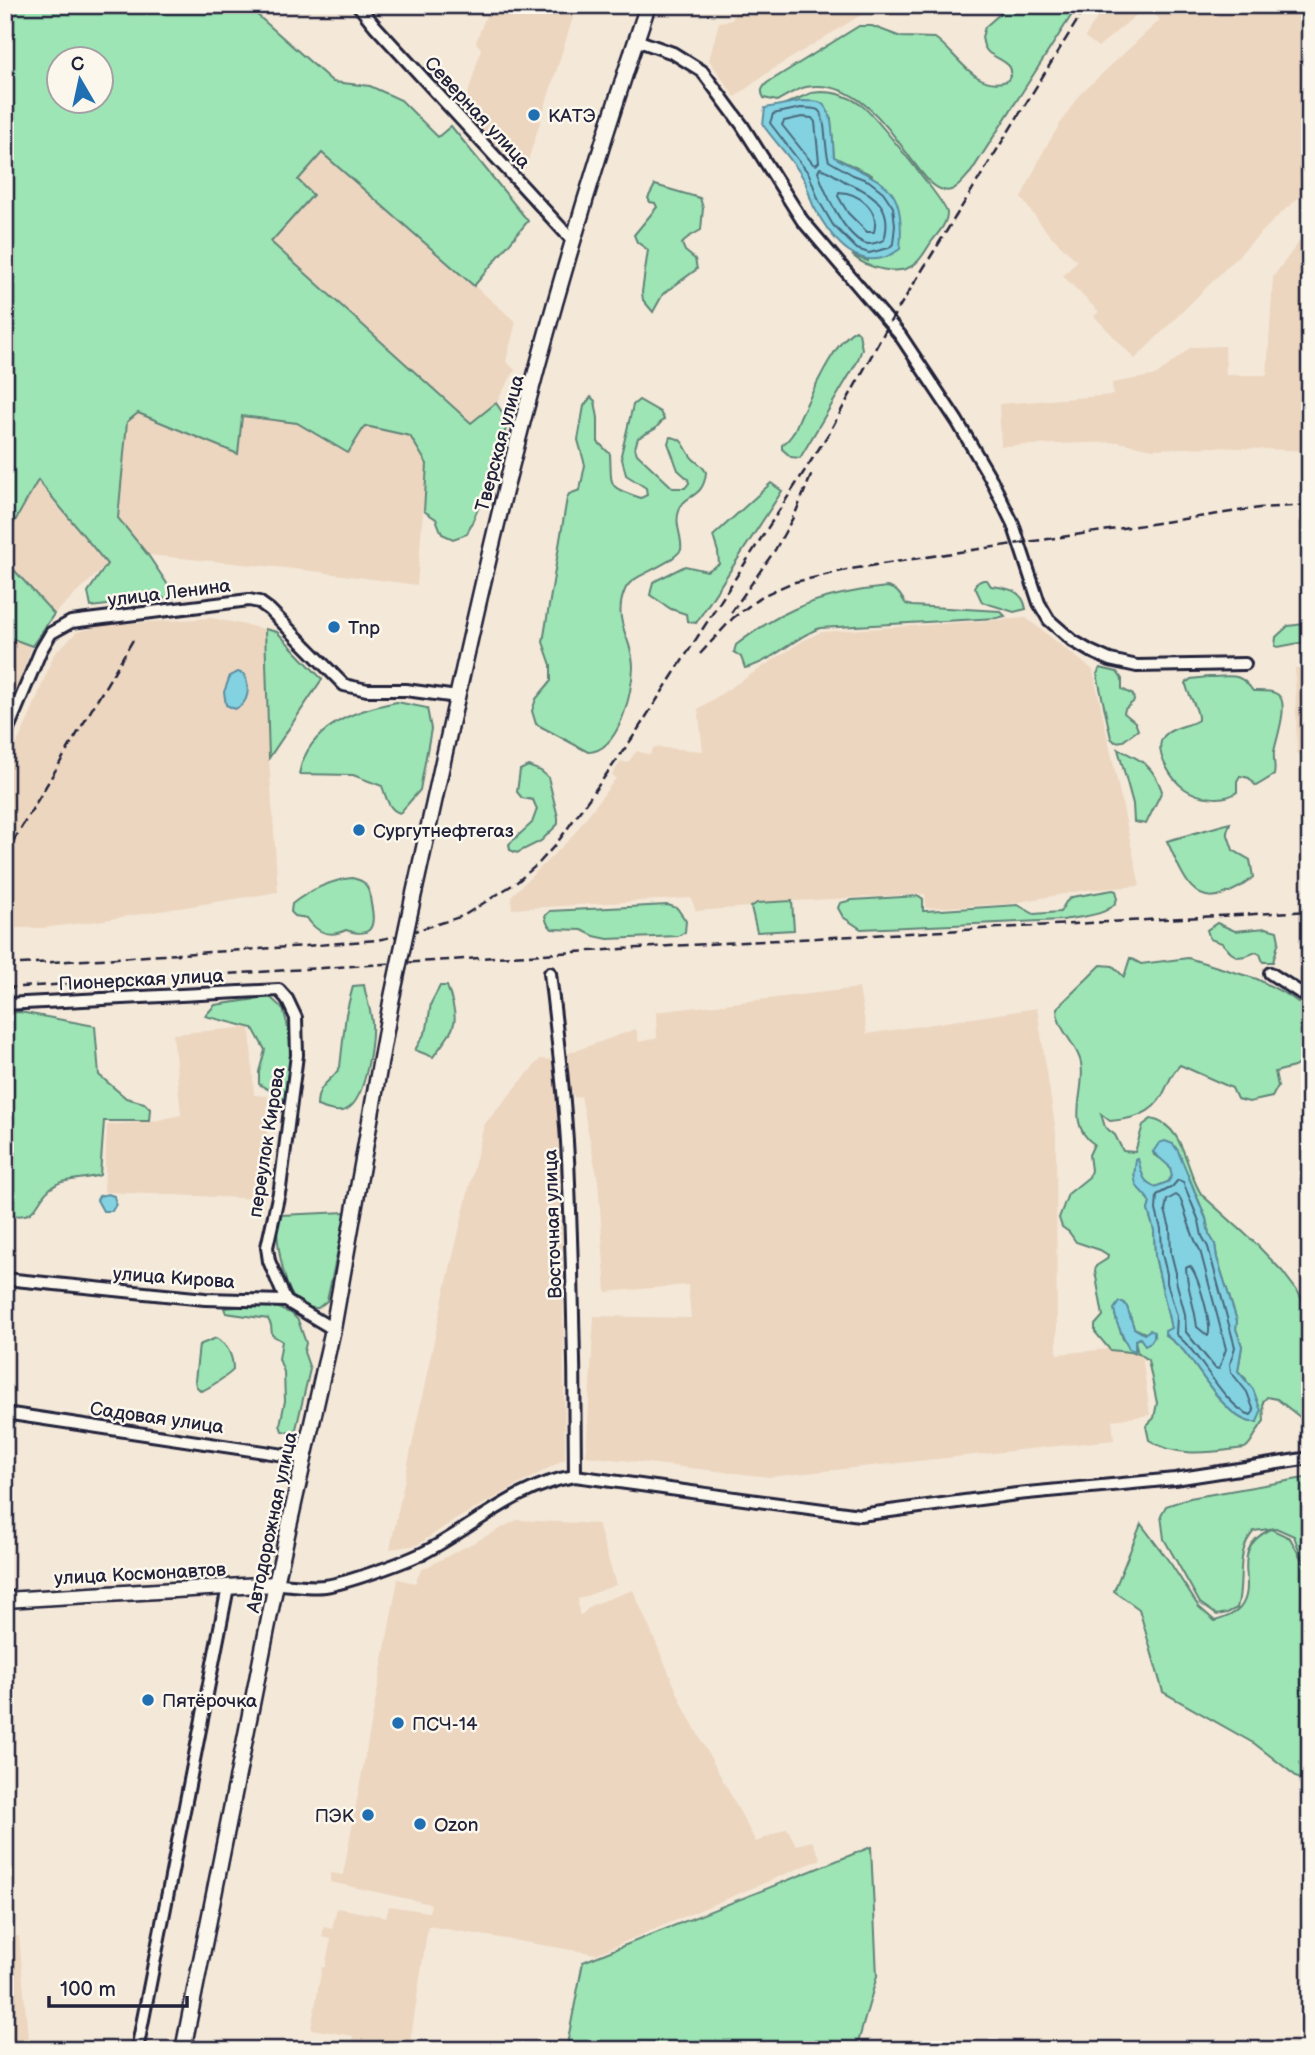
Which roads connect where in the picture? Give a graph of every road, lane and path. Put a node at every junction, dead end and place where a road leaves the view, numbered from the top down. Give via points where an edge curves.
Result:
1 (358, 5) edge
2 (648, 5) edge
3 (636, 40) junction
4 (573, 241) junction
5 (1245, 664) dead end
6 (457, 697) junction
7 (5, 736) edge
8 (550, 973) dead end
9 (1270, 973) dead end
10 (279, 990) joint
11 (1310, 999) edge
12 (391, 1002) joint
13 (5, 1004) edge
14 (5, 1279) edge
15 (286, 1301) junction
16 (332, 1329) junction
17 (7, 1415) edge
18 (304, 1458) junction
19 (1310, 1458) edge
20 (575, 1476) junction
21 (276, 1584) junction
22 (228, 1587) junction
23 (5, 1600) edge
24 (137, 2050) edge
25 (183, 2050) edge

1 - 4 street, Северная улица
2 - 3 main road, Тверская улица
3 - 4 main road, Тверская улица
3 - 5 street via 673,53 702,71 803,220 900,335 991,479 1049,620 1073,640 1110,660 1137,666
4 - 6 main road, Тверская улица via 508,478
6 - 7 street, улица Ленина via 344,685 270,610 248,600 59,627 41,650
6 - 12 main road, Тверская улица, bridge
8 - 20 street, Восточная улица via 569,1183
9 - 11 street
10 - 13 street, Пионерская улица
10 - 15 street, переулок Кирова via 296,1017 297,1055 280,1188 267,1247
12 - 16 main road, Автодорожная улица
14 - 15 street, улица Кирова via 205,1299
15 - 16 street, улица Кирова
16 - 18 main road, Автодорожная улица
17 - 18 street, Садовая улица
18 - 21 main road, Автодорожная улица
19 - 20 street via 1175,1479 860,1515
20 - 21 street via 541,1485 425,1552 372,1572 325,1586
21 - 22 main road, улица Космонавтов
21 - 25 main road, Автодорожная улица
22 - 23 main road, улица Космонавтов
22 - 24 street, Автодорожная улица

